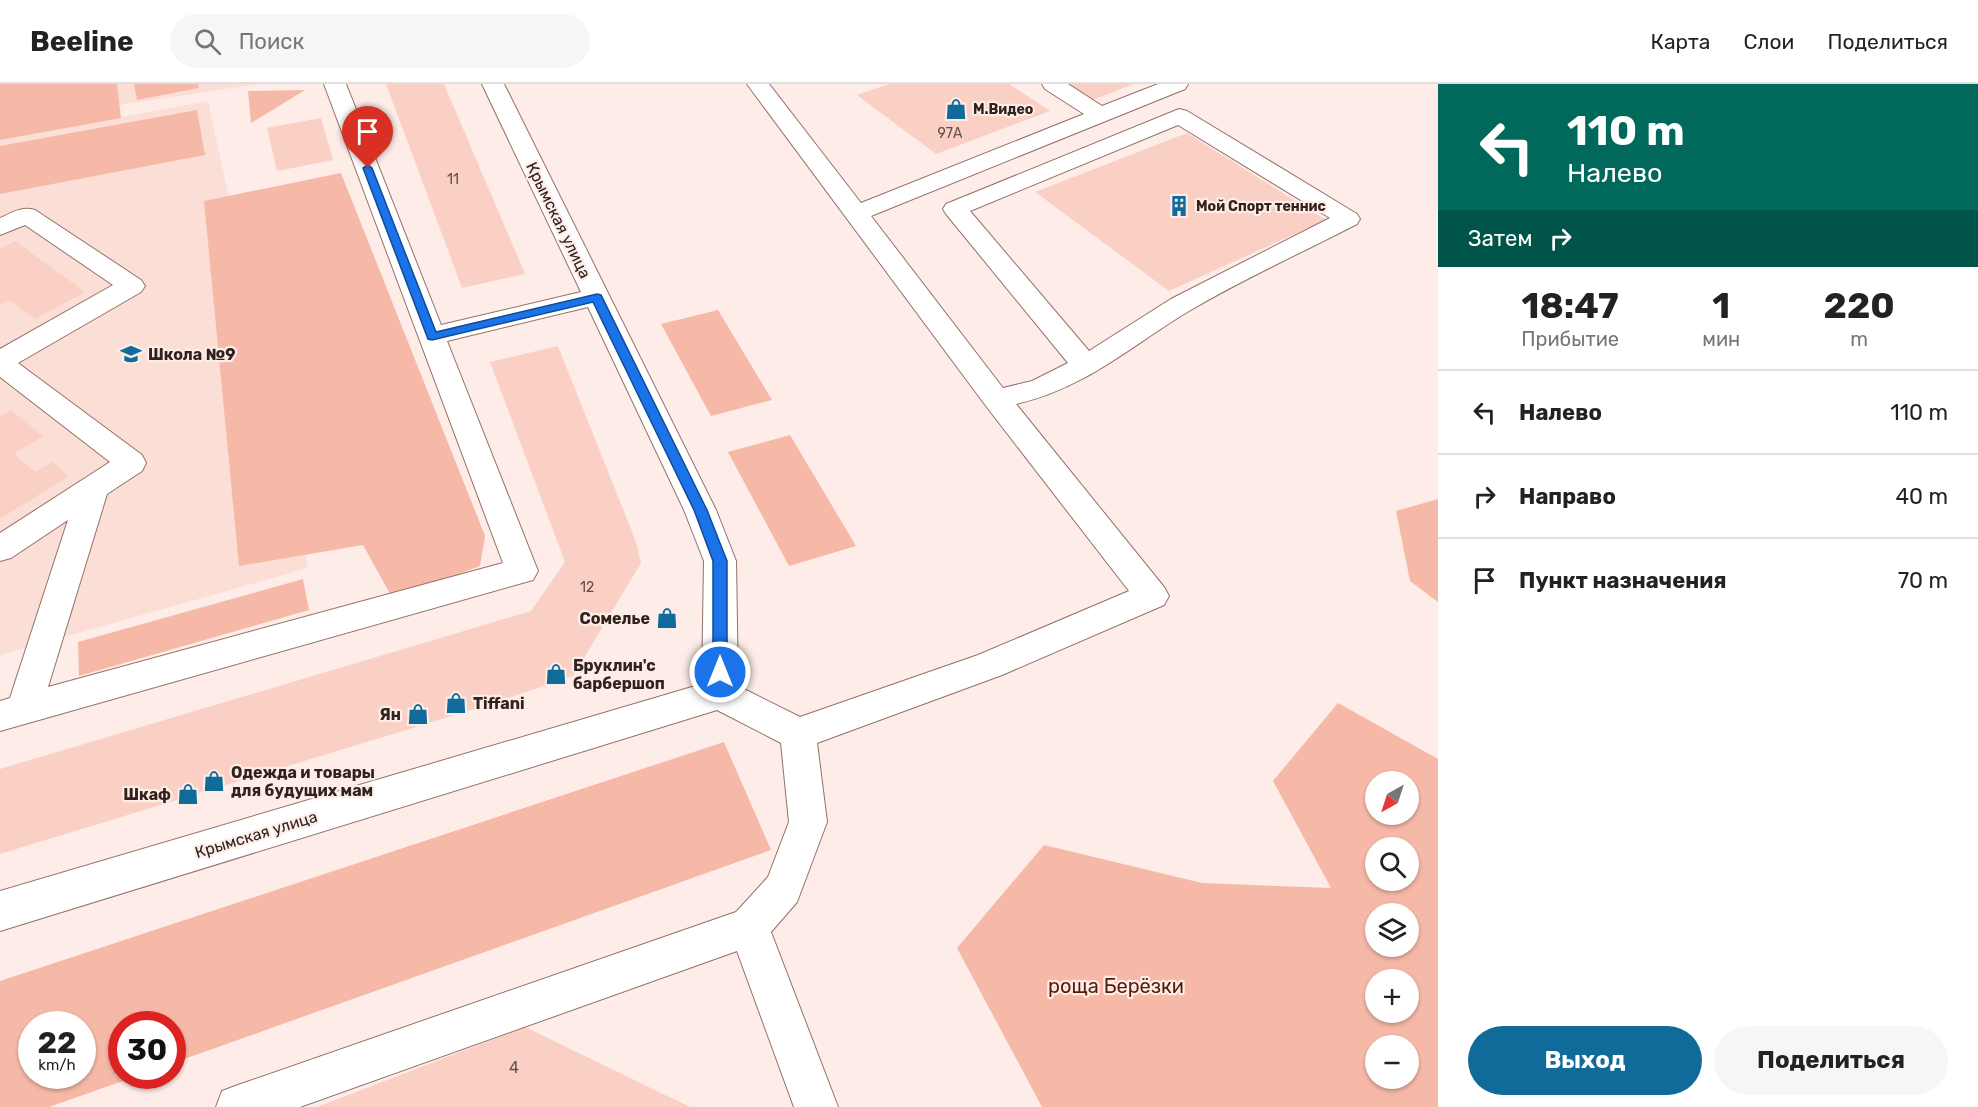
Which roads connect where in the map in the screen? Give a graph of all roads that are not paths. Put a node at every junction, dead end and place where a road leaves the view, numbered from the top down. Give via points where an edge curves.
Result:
1 (335, 84) edge
2 (493, 84) edge
3 (758, 84) edge
4 (1053, 84) edge
5 (1177, 84) edge
6 (1102, 116) junction
7 (855, 214) junction
8 (0, 228) edge
9 (597, 297) junction
10 (432, 336) junction
11 (0, 362) edge
12 (1086, 366) junction
13 (996, 399) junction
14 (94, 487) junction
15 (0, 549) edge
16 (720, 694) junction
17 (12, 712) edge
18 (798, 734) junction
19 (0, 911) edge
20 (749, 927) junction
21 (238, 1107) edge
22 (816, 1107) edge

1 - 10 street
2 - 9 street, Крымская улица
3 - 7 street
4 - 6 street
5 - 6 street
6 - 7 street
7 - 13 street
8 - 11 street via 26,215 132,286
9 - 10 street
9 - 16 street, Крымская улица via 700,510 720,561
10 - 17 street via 522,571
11 - 14 street via 131,464
12 - 12 street via 955,209 1179,116 1348,219 1180,305
12 - 13 street via 1040,388
13 - 18 street via 1152,596 990,665
14 - 15 street
14 - 17 street
16 - 18 street
16 - 19 street, Крымская улица
18 - 20 street via 808,822 783,889
20 - 21 street
20 - 22 street

